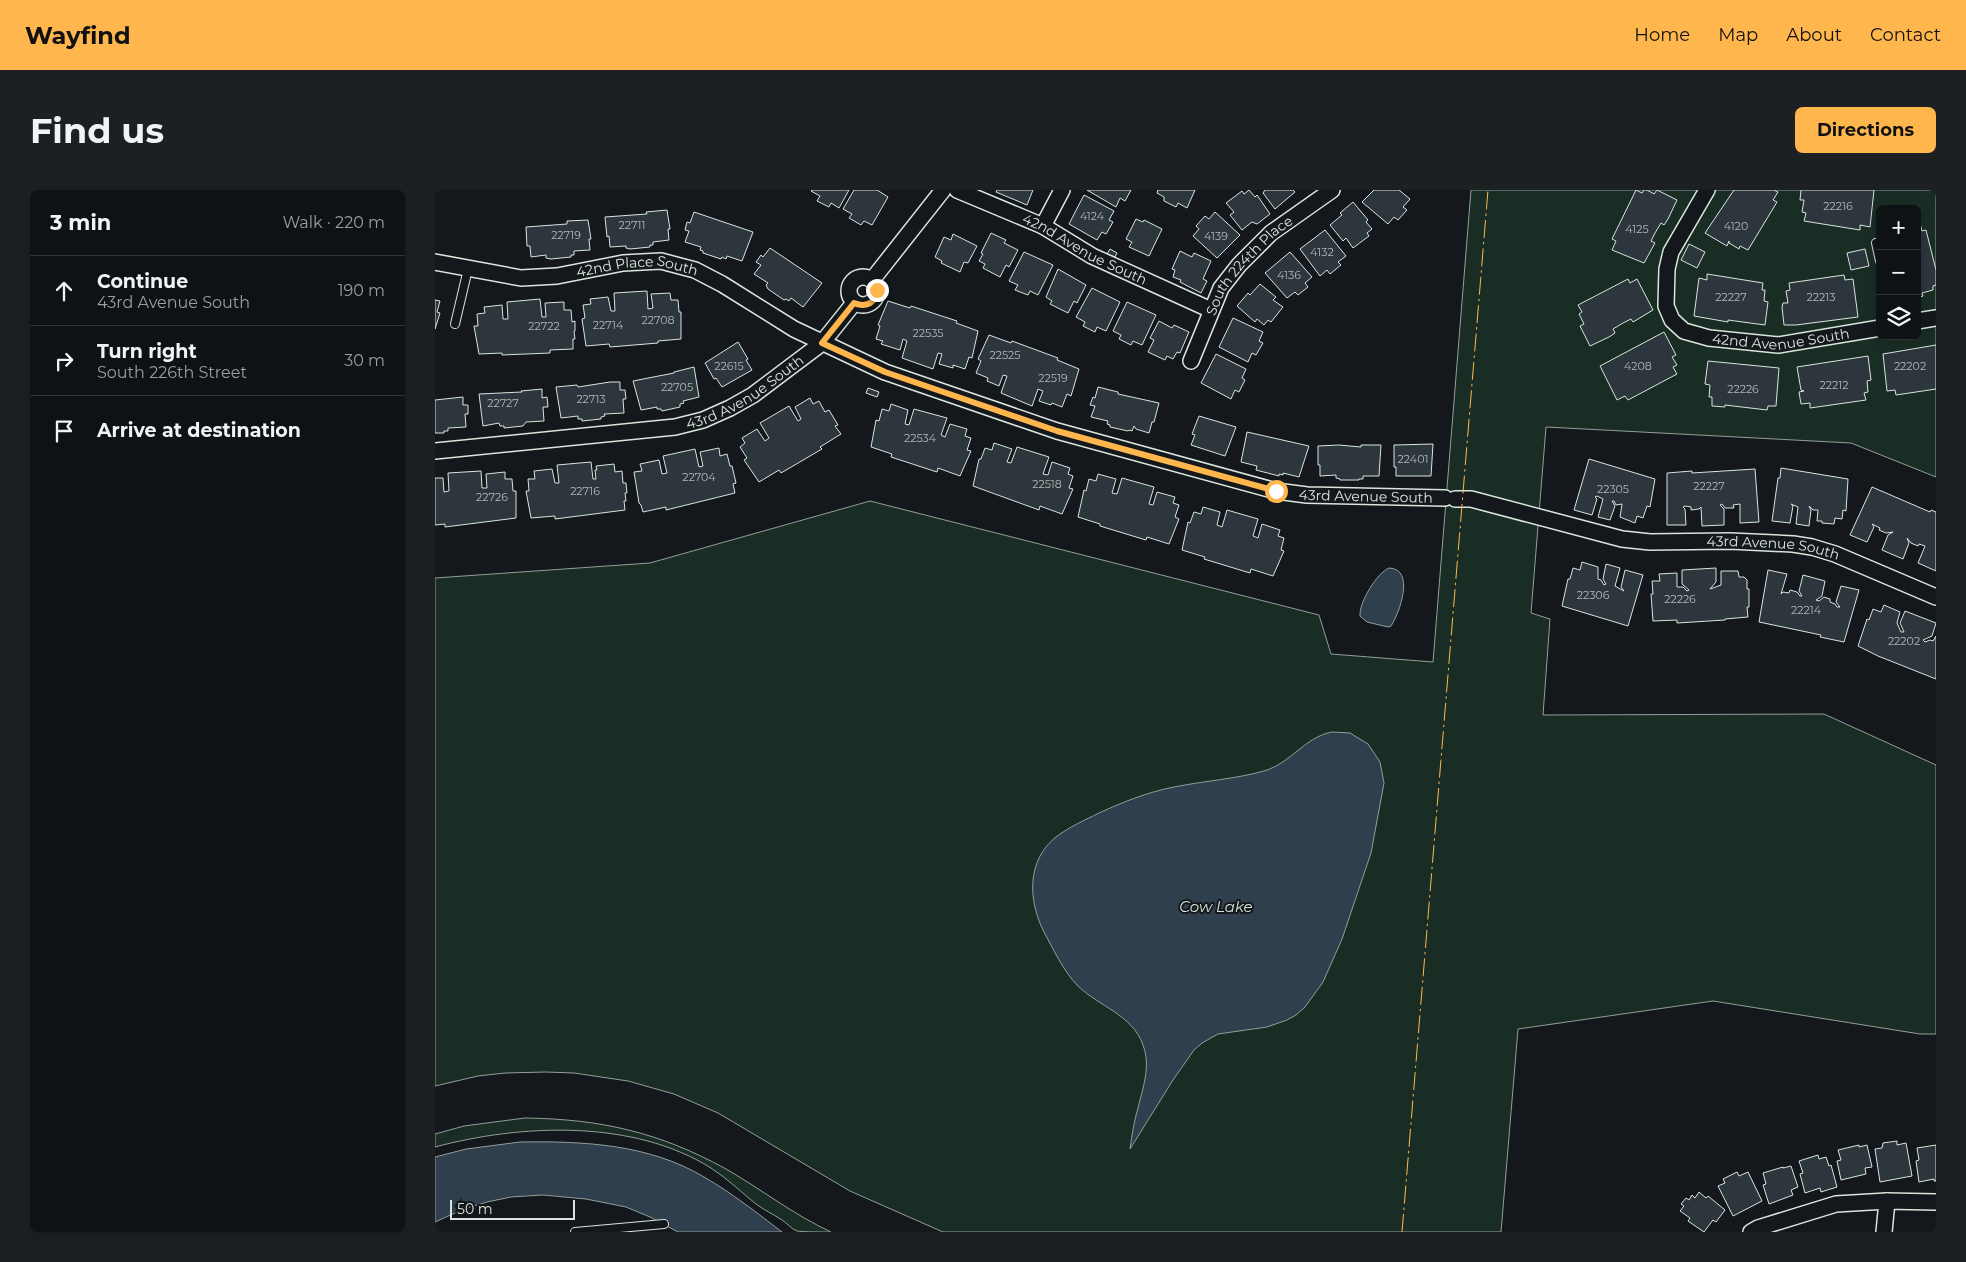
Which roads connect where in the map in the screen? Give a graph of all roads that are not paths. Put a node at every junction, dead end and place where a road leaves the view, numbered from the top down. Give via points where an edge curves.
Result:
1 (943, 190) edge
2 (957, 190) edge
3 (1062, 190) edge
4 (1332, 190) edge
5 (1707, 190) edge
6 (1043, 226) junction
7 (435, 262) edge
8 (468, 268) junction
9 (1211, 310) junction
10 (1936, 318) edge
11 (1921, 321) edge
12 (455, 324) dead end
13 (1876, 329) edge
14 (822, 343) junction
15 (1191, 361) dead end
16 (435, 451) edge
17 (1936, 598) edge
18 (1887, 1202) junction
19 (1936, 1202) edge
20 (664, 1224) dead end
21 (575, 1232) edge
22 (1751, 1232) edge
23 (1884, 1232) edge

1 - 14 street via 872,280 877,290 874,300 865,306 854,303
2 - 6 street, 42nd Avenue South
3 - 6 street
4 - 9 street, South 224th Place via 1271,233 1221,288
5 - 13 street, 42nd Avenue South via 1671,252 1667,269 1666,306 1671,320 1683,331 1709,338 1778,345
6 - 9 street, 42nd Avenue South via 1092,256
7 - 8 street, 42nd Place South
8 - 12 lane
8 - 14 street, 42nd Place South via 521,278 557,276 623,263 661,261 695,270
9 - 15 street, South 224th Place
10 - 11 street
14 - 16 street, 43rd Avenue South via 753,395 693,422 675,427
14 - 17 street, 43rd Avenue South via 885,372 1057,431 1276,491 1307,495 1471,499 1622,539 1729,541 1812,547
18 - 19 street
18 - 22 street via 1836,1204
18 - 23 street
20 - 21 lane

